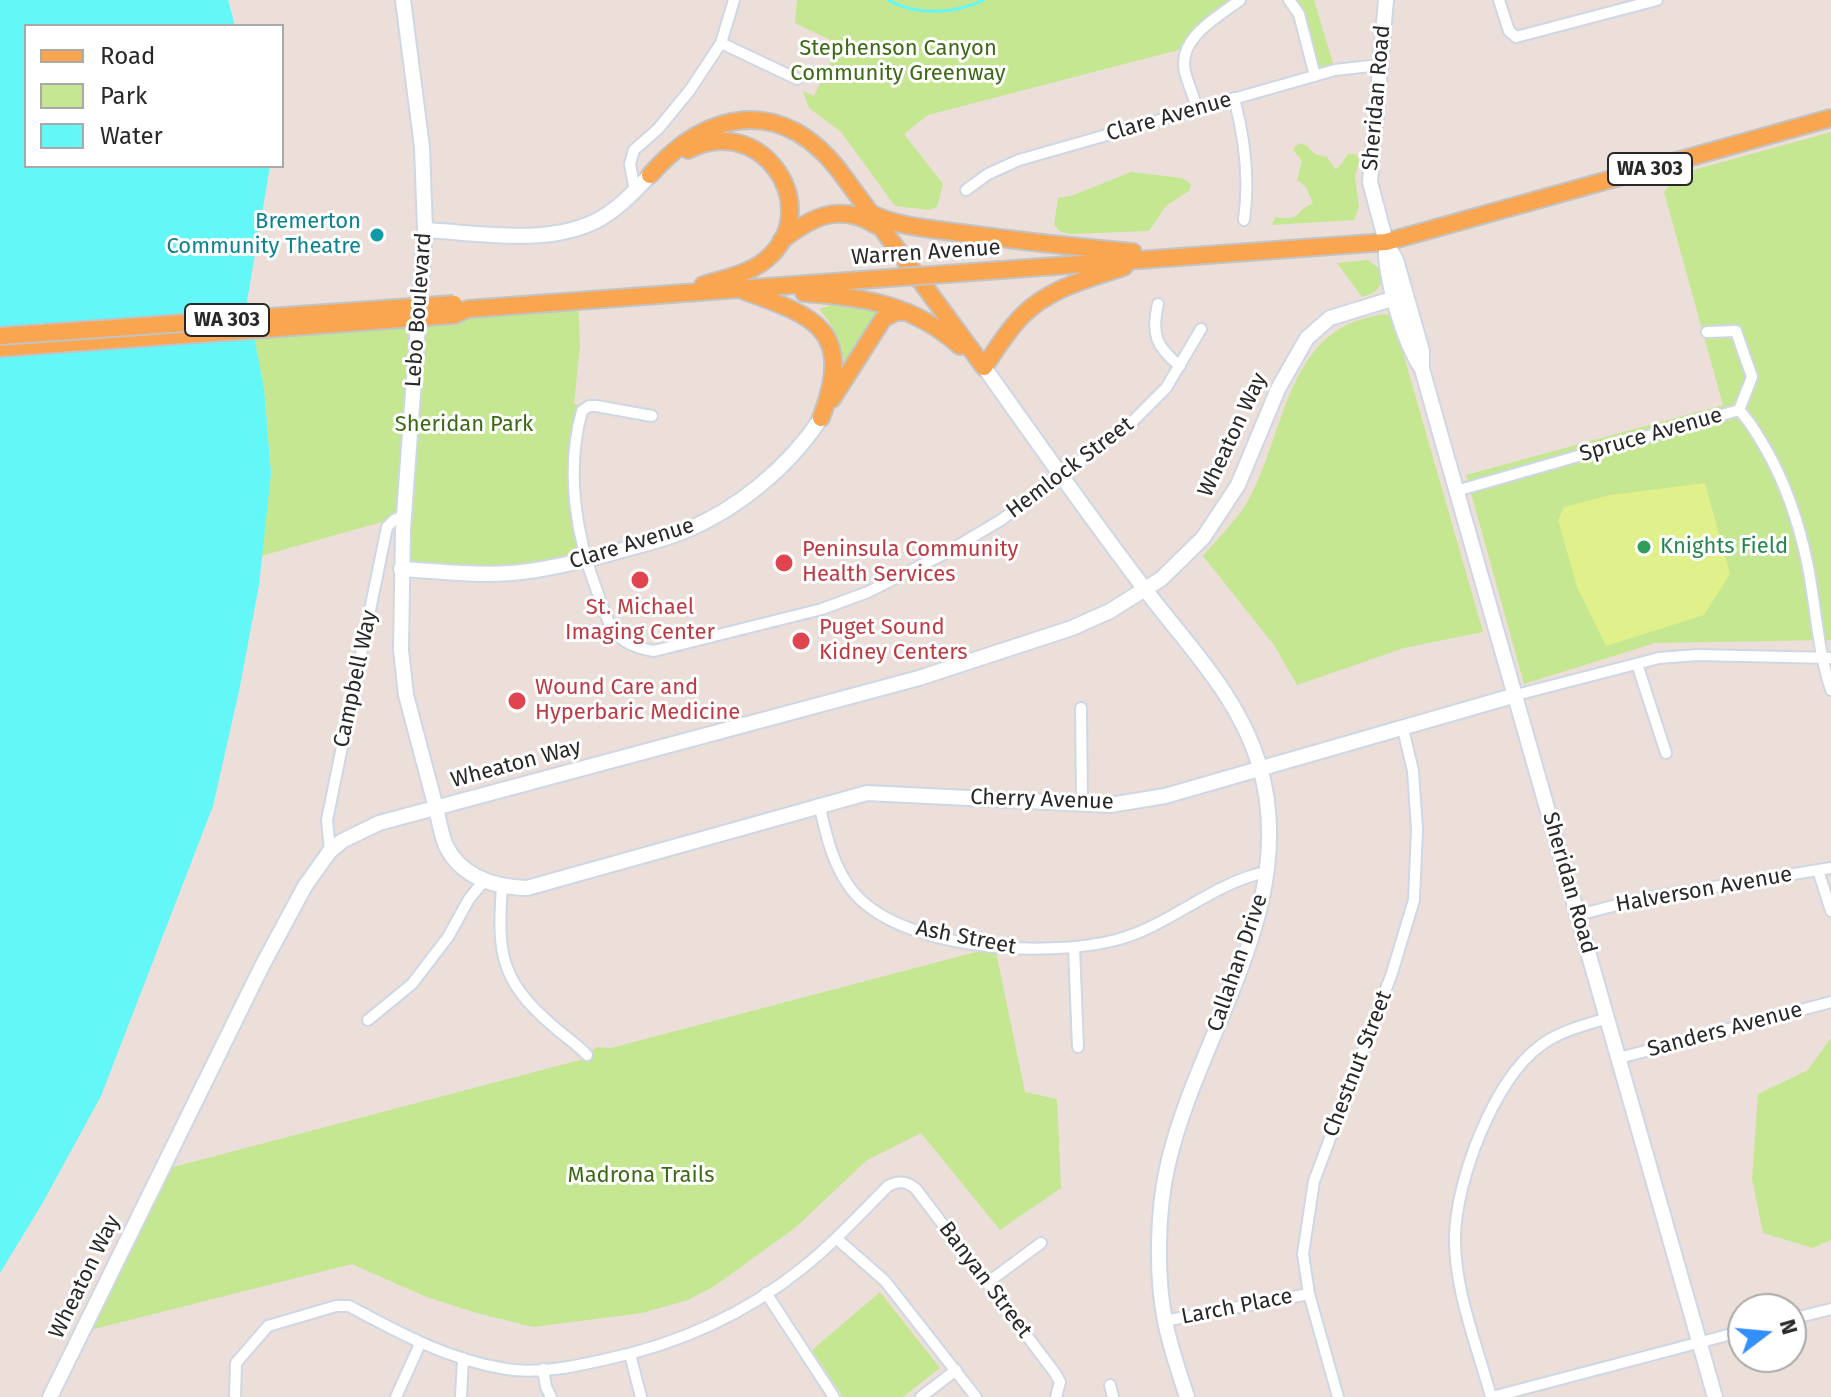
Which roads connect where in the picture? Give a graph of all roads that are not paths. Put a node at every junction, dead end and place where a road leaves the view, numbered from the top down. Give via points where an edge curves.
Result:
1 (403, 0) edge
2 (734, 0) edge
3 (1240, 0) edge
4 (1289, 0) edge
5 (1386, 0) edge
6 (1499, 0) edge
7 (1657, 0) edge
8 (721, 43) junction
9 (1379, 65) junction
10 (1315, 76) junction
11 (797, 79) dead end
12 (1234, 98) junction
13 (1197, 109) junction
14 (1831, 118) edge
15 (650, 175) junction
16 (966, 190) dead end
17 (635, 191) junction
18 (869, 212) junction
19 (1244, 220) dead end
20 (425, 230) junction
21 (884, 230) junction
22 (781, 241) junction
23 (1386, 242) junction
24 (1191, 256) junction
25 (1150, 259) junction
26 (738, 289) junction
27 (681, 292) junction
28 (1395, 298) junction
29 (1158, 304) dead end
30 (459, 309) junction
31 (907, 312) junction
32 (1201, 329) dead end
33 (1707, 332) dead end
34 (0, 336) edge
35 (0, 348) edge
36 (1180, 366) junction
37 (984, 367) junction
38 (1422, 369) junction
39 (1739, 410) junction
40 (652, 416) dead end
41 (821, 418) junction
42 (1061, 477) junction
43 (1456, 491) junction
44 (404, 516) junction
45 (585, 560) junction
46 (401, 569) junction
47 (1145, 591) junction
48 (1826, 658) edge
49 (1637, 664) junction
50 (1831, 690) edge
51 (1516, 695) junction
52 (1081, 708) dead end
53 (1403, 729) junction
54 (1666, 753) dead end
55 (1260, 768) junction
56 (819, 804) junction
57 (1082, 804) junction
58 (436, 808) junction
59 (330, 851) junction
60 (1831, 868) edge
61 (1818, 870) junction
62 (1266, 872) junction
63 (483, 882) junction
64 (502, 887) junction
65 (1831, 911) edge
66 (1578, 915) junction
67 (1074, 947) junction
68 (1831, 1002) edge
69 (1608, 1018) junction
70 (368, 1020) dead end
71 (1078, 1047) dead end
72 (587, 1055) dead end
73 (1619, 1058) junction
74 (836, 1238) junction
75 (1041, 1243) dead end
76 (987, 1283) junction
77 (766, 1293) junction
78 (1309, 1294) junction
79 (1831, 1309) edge
80 (1807, 1315) edge
81 (1164, 1321) junction
82 (1727, 1335) edge
83 (1699, 1343) junction
84 (420, 1344) junction
85 (630, 1354) junction
86 (463, 1358) junction
87 (543, 1369) junction
88 (956, 1370) junction
89 (1110, 1385) dead end
90 (1058, 1393) edge
91 (50, 1397) edge
92 (235, 1397) edge
93 (396, 1397) edge
94 (461, 1397) edge
95 (551, 1397) edge
96 (641, 1397) edge
97 (834, 1397) edge
98 (921, 1397) edge
99 (976, 1397) edge
100 (1113, 1397) edge
101 (1187, 1397) edge
102 (1338, 1397) edge
103 (1491, 1397) edge
104 (1715, 1397) edge

1 - 20 main road, Lebo Boulevard via 422,147
2 - 8 street
3 - 13 street via 1186,48 1184,71
4 - 10 street via 1299,14
5 - 9 main road, Sheridan Road
6 - 7 street via 1516,37
8 - 11 street
8 - 17 street via 658,129 634,150 630,164
9 - 10 street, Clare Avenue
9 - 23 main road, Sheridan Road via 1370,182
10 - 12 street, Clare Avenue
12 - 13 street, Clare Avenue
12 - 19 street via 1246,148
13 - 16 street, Clare Avenue via 1019,160
14 - 23 main road, WA 303
15 - 17 main road
15 - 18 main road via 687,141 713,126 748,119 774,122 818,146
15 - 22 main road via 697,145 722,140 745,144 768,158 783,180 789,205
17 - 20 main road via 604,216 569,232
18 - 21 main road
18 - 24 main road via 977,235
20 - 44 main road, Lebo Boulevard
21 - 22 main road via 855,216 827,215 808,220
21 - 37 main road
22 - 27 main road via 770,257 746,271
23 - 24 main road, Warren Avenue / WA 303
23 - 28 main road, Sheridan Road via 1385,263
23 - 38 main road, Sheridan Road via 1422,351
24 - 25 main road, Warren Avenue / WA 303
25 - 26 main road, Warren Avenue / WA 303, bridge
25 - 37 main road via 1045,297 1018,320
26 - 27 main road, Warren Avenue / WA 303
26 - 31 main road via 845,296
26 - 41 main road via 803,313 824,333 833,367
27 - 30 main road, Warren Avenue / WA 303
28 - 38 main road, Sheridan Road via 1412,354
28 - 47 main road, Wheaton Way via 1330,318 1307,338 1278,389 1232,497 1197,546
29 - 36 street via 1153,325 1157,339
30 - 34 main road, WA 303, bridge
30 - 35 main road, WA 303, bridge
31 - 37 main road via 942,330
31 - 41 main road via 889,315 877,325
32 - 36 street, Hemlock Street
33 - 39 street, Spruce Avenue via 1736,331 1752,377
36 - 42 street, Hemlock Street via 1130,424
37 - 42 main road, Callahan Drive
38 - 43 main road, Sheridan Road
39 - 43 street, Spruce Avenue
39 - 48 street via 1775,465 1796,518
40 - 45 street via 589,406 582,411 575,475
41 - 45 main road, Clare Avenue via 771,476 712,518 671,536
42 - 45 street, Hemlock Street via 944,554 864,593 810,613 654,651 632,647 613,630
42 - 47 main road, Callahan Drive
43 - 51 main road, Sheridan Road
44 - 46 main road, Lebo Boulevard
44 - 59 street, Campbell Way via 387,527 327,820
45 - 46 main road, Clare Avenue via 499,574
46 - 58 main road, Lebo Boulevard via 403,679
47 - 55 main road, Callahan Drive via 1229,698
47 - 58 main road, Wheaton Way via 1072,628 919,678
48 - 49 street, Cherry Avenue via 1697,655
48 - 50 street
49 - 51 street, Cherry Avenue
49 - 54 street
51 - 53 main road, Cherry Avenue
51 - 66 main road, Sheridan Road
52 - 57 street
53 - 55 main road, Cherry Avenue
53 - 78 street, Chestnut Street via 1413,771 1417,829 1414,900 1314,1181 1303,1254
55 - 57 main road, Cherry Avenue via 1165,796 1114,805
55 - 62 main road, Callahan Drive via 1270,823
56 - 57 main road, Cherry Avenue via 883,792
56 - 64 main road, Cherry Avenue via 548,883
56 - 67 street, Ash Street via 830,851 851,889 889,921 974,945
58 - 59 main road, Wheaton Way via 366,828
58 - 63 main road, Cherry Avenue via 446,846 463,869
59 - 91 main road, Wheaton Way via 262,966
60 - 61 street, Halverson Avenue
61 - 65 street
61 - 66 street, Halverson Avenue via 1640,899
62 - 67 street, Ash Street via 1245,877 1170,919 1118,940
62 - 81 main road, Callahan Drive via 1260,911 1167,1165 1160,1269
63 - 64 main road, Cherry Avenue
63 - 70 street via 412,984
64 - 72 street via 499,934 512,980 531,1006
66 - 69 main road, Sheridan Road
67 - 71 street
68 - 73 street, Sanders Avenue
69 - 73 main road, Sheridan Road
69 - 103 street via 1540,1045 1514,1070 1490,1110 1460,1193 1455,1236 1459,1282
73 - 83 main road, Sheridan Road
74 - 76 street, Banyan Street via 888,1186 911,1184
74 - 77 street
74 - 88 street via 885,1281
75 - 76 street
76 - 90 street, Banyan Street via 1055,1373
77 - 85 street via 689,1335
77 - 97 street
78 - 81 street, Larch Place
78 - 102 street, Chestnut Street
79 - 80 street
81 - 101 main road, Callahan Drive
82 - 83 street
83 - 103 street
83 - 104 main road, Sheridan Road
84 - 86 street
84 - 92 street via 345,1305 289,1319 268,1326 236,1363
84 - 93 street
85 - 87 street
85 - 96 street
86 - 87 street via 506,1369
86 - 94 street
87 - 95 street
88 - 98 street
88 - 99 street
89 - 100 street

